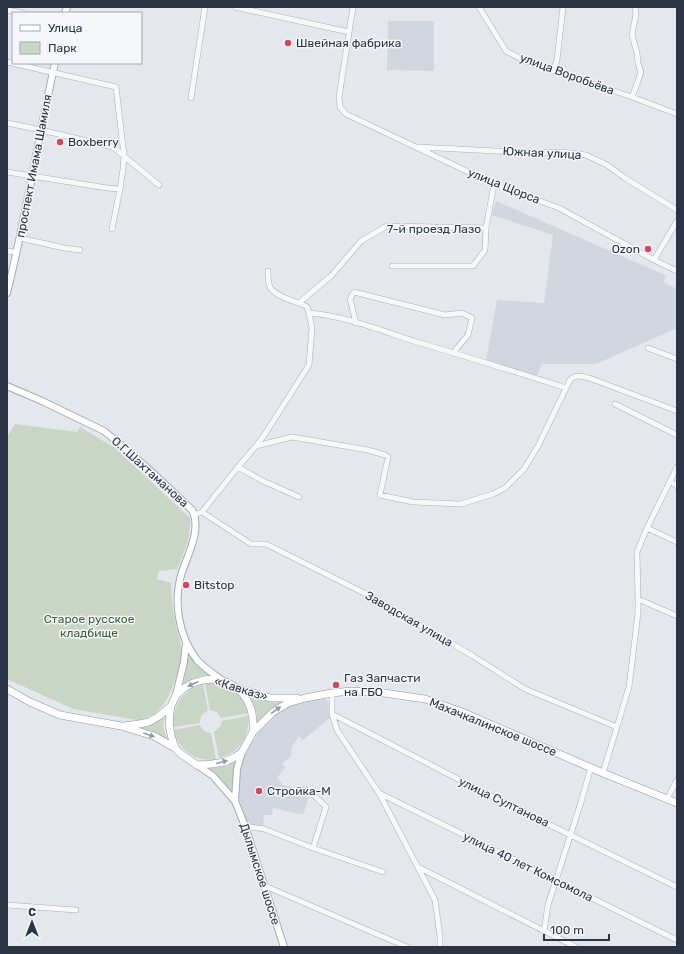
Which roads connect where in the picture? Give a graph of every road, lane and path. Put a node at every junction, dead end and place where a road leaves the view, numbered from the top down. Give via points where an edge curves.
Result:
1 (205, 7) edge
2 (234, 7) edge
3 (354, 7) edge
4 (479, 7) edge
5 (563, 7) edge
6 (635, 7) edge
7 (7, 10) edge
8 (18, 12) edge
9 (349, 32) junction
10 (16, 64) edge
11 (55, 64) edge
12 (553, 71) junction
13 (53, 72) junction
14 (632, 97) junction
15 (191, 98) dead end
16 (677, 114) edge
17 (7, 123) edge
18 (41, 130) junction
19 (415, 147) junction
20 (124, 156) junction
21 (7, 172) edge
22 (32, 176) junction
23 (494, 184) junction
24 (159, 185) dead end
25 (120, 189) junction
26 (677, 210) edge
27 (677, 221) edge
28 (486, 228) junction
29 (112, 229) dead end
30 (20, 238) junction
31 (80, 250) dead end
32 (7, 251) edge
33 (17, 252) junction
34 (654, 260) junction
35 (392, 266) dead end
36 (268, 271) dead end
37 (677, 271) edge
38 (7, 293) edge
39 (299, 303) junction
40 (309, 313) junction
41 (356, 323) junction
42 (648, 348) dead end
43 (453, 353) junction
44 (677, 359) edge
45 (7, 386) edge
46 (566, 388) junction
47 (615, 404) dead end
48 (677, 411) edge
49 (677, 435) edge
50 (256, 446) junction
51 (238, 467) junction
52 (677, 467) edge
53 (670, 481) junction
54 (677, 486) edge
55 (299, 497) dead end
56 (202, 512) junction
57 (194, 515) junction
58 (647, 528) junction
59 (677, 542) edge
60 (638, 599) junction
61 (677, 616) edge
62 (186, 643) junction
63 (223, 681) junction
64 (237, 688) junction
65 (7, 689) edge
66 (332, 693) junction
67 (176, 695) junction
68 (305, 698) junction
69 (172, 706) junction
70 (332, 714) junction
71 (121, 726) junction
72 (617, 727) junction
73 (253, 732) junction
74 (175, 748) junction
75 (242, 752) junction
76 (198, 765) junction
77 (591, 767) junction
78 (603, 773) junction
79 (677, 780) edge
80 (305, 789) dead end
81 (379, 794) junction
82 (667, 799) junction
83 (235, 801) junction
84 (677, 803) edge
85 (245, 826) junction
86 (571, 835) junction
87 (313, 848) junction
88 (417, 867) junction
89 (383, 872) dead end
90 (556, 880) junction
91 (265, 886) junction
92 (677, 887) edge
93 (7, 905) edge
94 (76, 910) dead end
95 (544, 931) junction
96 (677, 940) edge
97 (284, 947) edge
98 (407, 947) edge
99 (440, 947) edge
100 (576, 947) edge

1 - 15 street
2 - 9 street
3 - 9 street
4 - 12 street, улица Воробьёва via 506,51
5 - 12 street via 557,60
6 - 14 street via 632,36 641,72
7 - 8 street
9 - 19 street, улица Щорса via 339,97 340,107 346,114
10 - 13 street
11 - 13 main road, проспект Имама Шамиля
12 - 14 street, улица Воробьёва
13 - 18 main road, проспект Имама Шамиля
13 - 20 street via 116,87
14 - 16 street, улица Воробьёва
17 - 18 street
18 - 20 street via 113,147
18 - 22 main road, проспект Имама Шамиля
19 - 23 street, улица Щорса
19 - 26 street, Южная улица via 586,155 607,165
20 - 24 street
20 - 25 street
21 - 22 street
22 - 25 street
22 - 30 main road, проспект Имама Шамиля
23 - 28 street
23 - 34 street, улица Щорса via 559,208
25 - 29 street
27 - 34 street
28 - 35 street, 7-й проезд Лазо via 485,250 473,266
28 - 39 street, 7-й проезд Лазо via 387,226 361,241 332,275
30 - 31 street
30 - 33 main road, проспект Имама Шамиля
32 - 33 street
33 - 38 main road, проспект Имама Шамиля
34 - 37 street, улица Щорса
36 - 39 street via 272,290
39 - 40 street via 307,307
40 - 41 street via 326,314
40 - 50 street via 312,328 309,365
41 - 43 street
41 - 43 street via 350,299 354,292 445,315 462,313 472,318 468,335
42 - 44 street
43 - 46 street
45 - 57 main road, О.Г.Шахтаманова via 104,431 155,475 192,510
46 - 48 street via 574,376 579,376
46 - 50 street via 538,446 524,468 505,488 461,504 413,502 380,495 388,456 368,450 292,437
47 - 49 street
50 - 51 street
51 - 55 street
51 - 56 street
52 - 53 street
53 - 54 street
53 - 58 street
56 - 57 street
56 - 72 street, Заводская улица via 251,544 266,544 376,599 525,689
57 - 62 main road, О.Г.Шахтаманова via 196,525 192,545 178,585 177,604
58 - 59 street
58 - 60 street via 637,552
60 - 61 street
60 - 72 street via 629,687
62 - 63 main road via 197,660
62 - 67 main road
63 - 64 highway, «Кавказ»
63 -> 67 highway, «Кавказ» via 203,680 193,683
64 - 68 highway, «Кавказ» via 270,698
64 - 73 highway via 250,703
65 - 71 highway via 60,714
66 - 68 highway, Махачкалинское шоссе
66 - 70 street
66 - 77 highway, Махачкалинское шоссе via 377,692 425,699
67 - 69 highway
73 -> 68 highway, Махачкалинское шоссе via 280,707
69 - 71 highway via 149,722
69 - 74 highway via 169,729
70 - 81 street via 337,730
70 - 86 street, улица Султанова
71 -> 74 highway via 154,736
72 - 78 street
73 - 75 highway, Махачкалинское шоссе
74 - 76 highway
76 -> 75 highway via 225,762
75 - 83 main road via 237,769
76 - 83 main road via 213,776
77 - 78 highway, Махачкалинское шоссе
77 - 86 street
78 - 82 highway, Махачкалинское шоссе
79 - 82 street
80 - 87 street via 326,807
81 - 88 street
81 - 90 street, улица 40 лет Комсомола
82 - 84 highway, Махачкалинское шоссе
83 - 85 main road, Дылымское шоссе
85 - 87 street via 264,829
85 - 91 main road, Дылымское шоссе
86 - 90 street
86 - 92 street, улица Султанова
87 - 89 street
88 - 95 street
88 - 99 street via 435,900
90 - 95 street via 548,905
90 - 96 street, улица 40 лет Комсомола
91 - 97 main road, Дылымское шоссе
91 - 98 street
93 - 94 street
95 - 100 street

